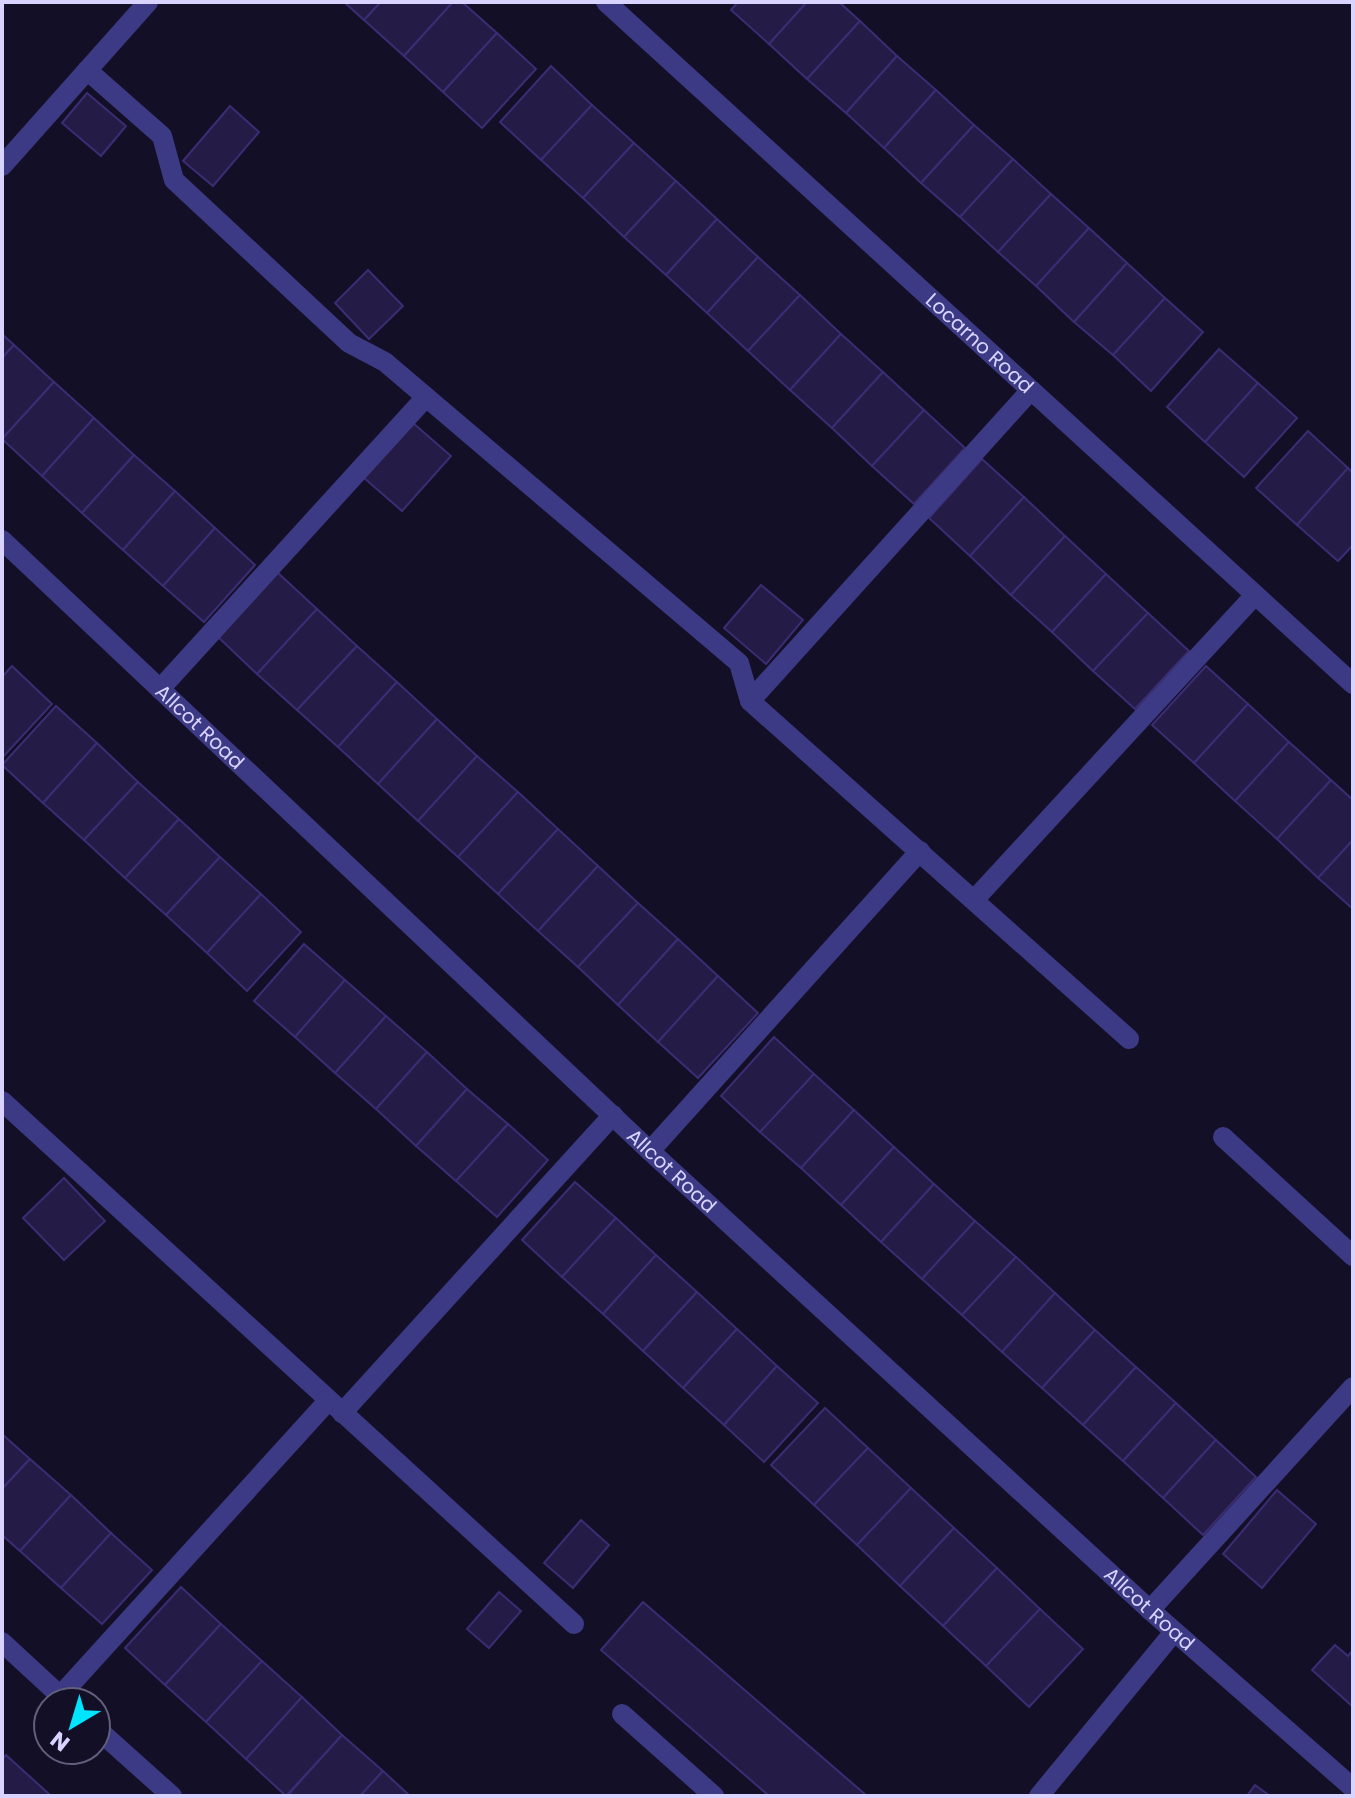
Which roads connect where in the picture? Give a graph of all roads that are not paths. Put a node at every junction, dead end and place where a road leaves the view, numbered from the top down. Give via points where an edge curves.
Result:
1 (148, 2) edge
2 (606, 2) edge
3 (87, 70) junction
4 (2, 166) edge
5 (1031, 390) junction
6 (426, 397) junction
7 (2, 540) edge
8 (1255, 595) junction
9 (1353, 684) edge
10 (160, 689) junction
11 (750, 701) junction
12 (920, 851) junction
13 (974, 900) junction
14 (1129, 1039) dead end
15 (2, 1101) edge
16 (613, 1115) junction
17 (1223, 1137) dead end
18 (650, 1151) junction
19 (1353, 1256) edge
20 (1353, 1387) edge
21 (335, 1407) junction
22 (1150, 1610) junction
23 (574, 1624) dead end
24 (1174, 1632) junction
25 (2, 1642) edge
26 (50, 1686) edge
27 (76, 1686) edge
28 (622, 1714) dead end
29 (112, 1742) edge
30 (1353, 1788) edge
31 (172, 1796) edge
32 (714, 1796) edge
33 (1039, 1796) edge

1 - 3 street
2 - 5 street, Locarno Road
3 - 4 street
3 - 6 street via 162,136 174,180 349,343 385,362
5 - 8 street, Locarno Road
5 - 11 street
6 - 10 street
6 - 11 street via 739,663
7 - 10 street, Allcot Road
8 - 9 street, Locarno Road
8 - 13 street
10 - 16 street, Allcot Road
11 - 12 street
12 - 13 street
12 - 18 street
13 - 14 street
15 - 21 street
16 - 18 street, Allcot Road
16 - 21 street
17 - 19 street
18 - 22 street, Allcot Road
20 - 22 street
21 - 23 street
21 - 27 street
22 - 24 street, Allcot Road
24 - 30 street, Allcot Road
24 - 33 street
25 - 26 street
28 - 32 street
29 - 31 street

